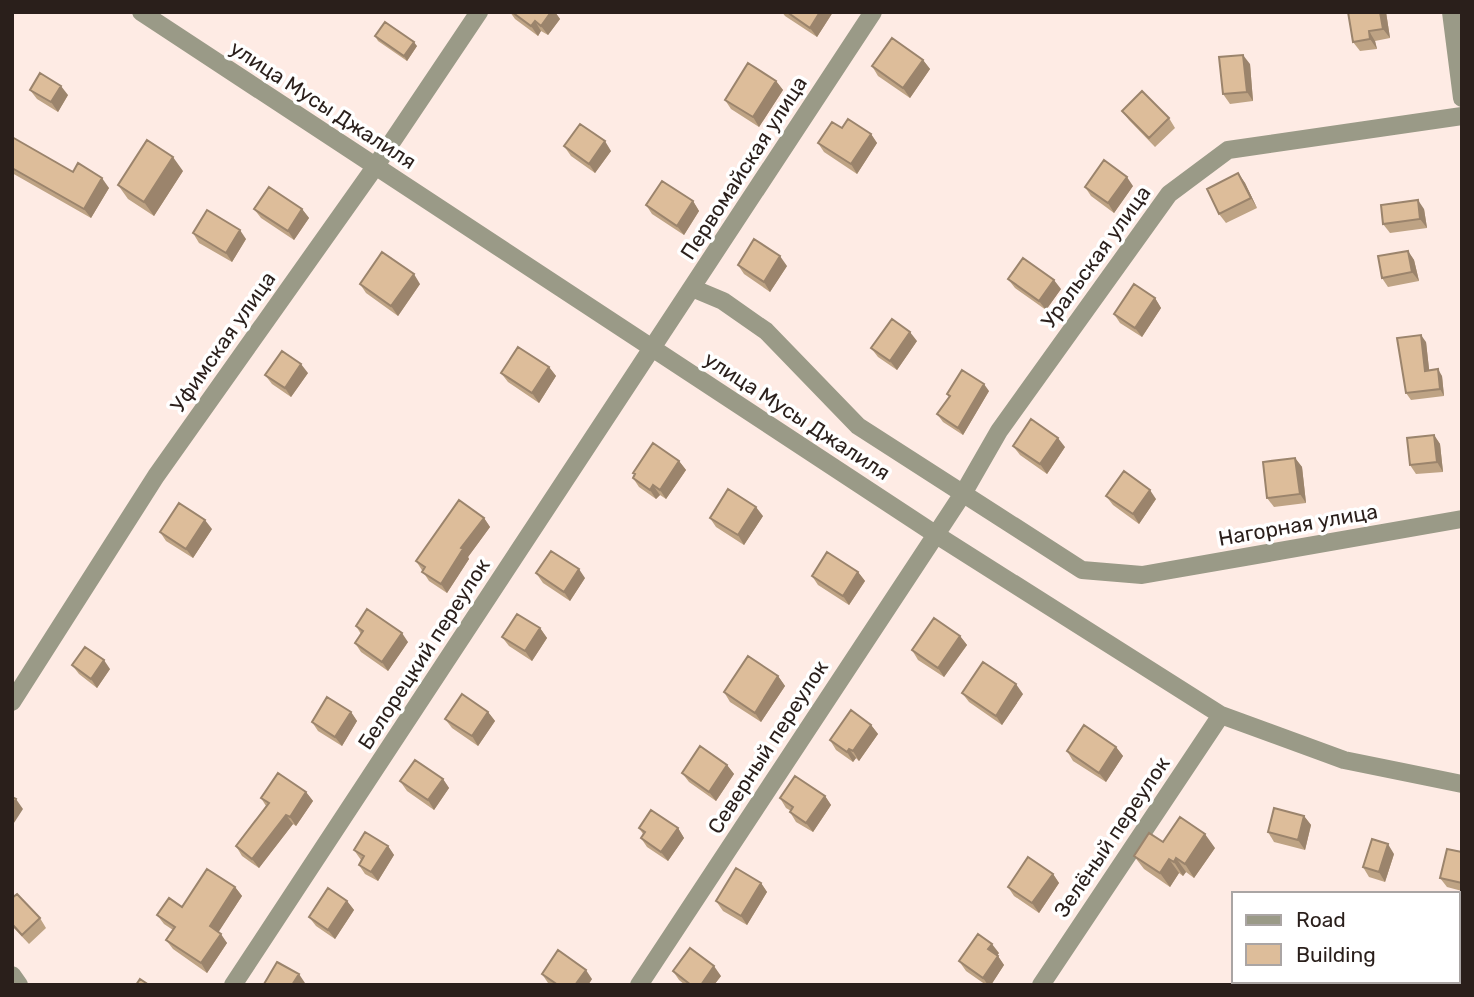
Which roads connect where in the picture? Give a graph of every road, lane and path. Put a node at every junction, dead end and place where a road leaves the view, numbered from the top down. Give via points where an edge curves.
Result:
1 (141, 12) edge
2 (478, 12) edge
3 (873, 12) edge
4 (1451, 12) edge
5 (1462, 98) edge
6 (1462, 116) edge
7 (375, 167) junction
8 (692, 288) junction
9 (653, 348) junction
10 (964, 492) junction
11 (1462, 519) edge
12 (935, 534) junction
13 (12, 702) edge
14 (1221, 715) junction
15 (1462, 784) edge
16 (12, 975) edge
17 (19, 985) edge
18 (233, 985) edge
19 (639, 985) edge
20 (1041, 985) edge

1 - 7 street, улица Мусы Джалиля
2 - 7 street, Уфимская улица
3 - 8 street, Первомайская улица
4 - 5 street
6 - 10 street, Уральская улица via 1228,150 1168,194 999,431
7 - 9 street, улица Мусы Джалиля
7 - 13 street, Уфимская улица via 156,476
8 - 9 street, Первомайская улица
8 - 10 street, Нагорная улица via 723,301 766,331 858,426
9 - 12 street, улица Мусы Джалиля
9 - 18 street, Белорецкий переулок
10 - 11 street, Нагорная улица via 1082,570 1142,575
10 - 12 street, Уральская улица
12 - 14 street, улица Мусы Джалиля
12 - 19 street, Северный переулок
14 - 15 street, улица Мусы Джалиля via 1344,760
14 - 20 street, Зелёный переулок
16 - 17 street

